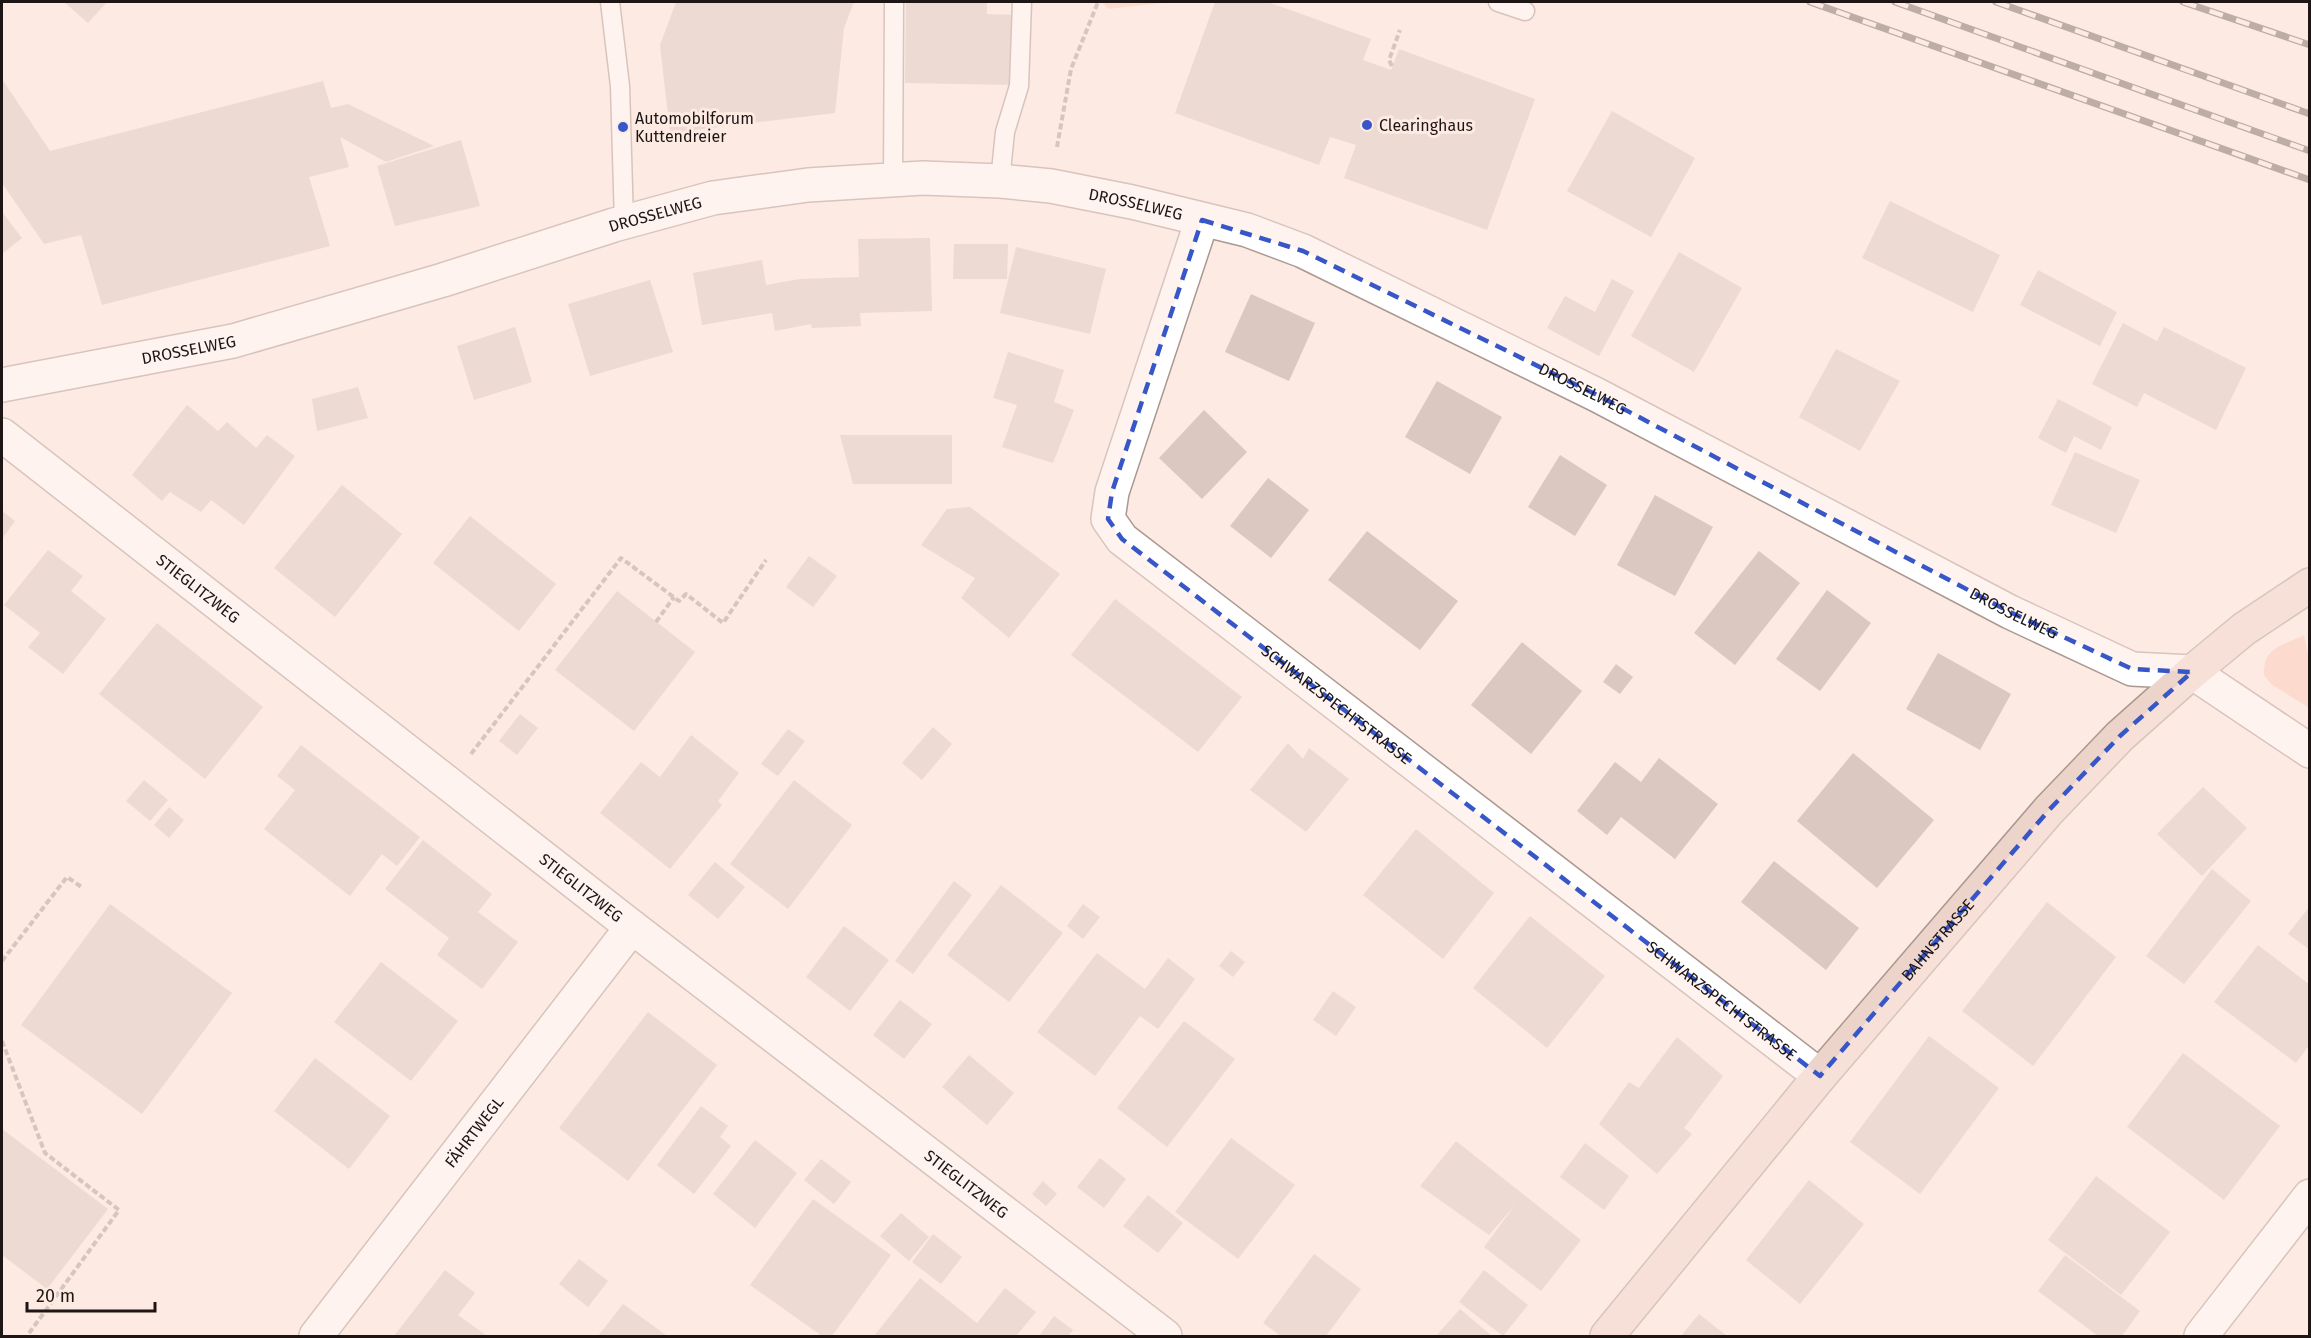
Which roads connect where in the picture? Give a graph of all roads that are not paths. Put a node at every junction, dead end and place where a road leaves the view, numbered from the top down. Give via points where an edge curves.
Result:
1 (610, 2) edge
2 (894, 2) edge
3 (1022, 2) edge
4 (1498, 2) edge
5 (1525, 10) dead end
6 (893, 180) junction
7 (1000, 181) junction
8 (1202, 220) junction
9 (624, 223) junction
10 (2, 385) edge
11 (2, 435) edge
12 (2310, 585) edge
13 (2192, 672) junction
14 (2310, 751) edge
15 (632, 927) junction
16 (1820, 1076) junction
17 (2310, 1196) edge
18 (316, 1336) edge
19 (1165, 1336) edge
20 (1607, 1336) edge
21 (2201, 1336) edge

1 - 9 lane via 620,86
2 - 6 lane
3 - 7 lane via 1019,86 1005,132
4 - 5 lane
6 - 7 street, DROSSELWEG
6 - 9 street, DROSSELWEG via 808,185 713,198
7 - 8 street, DROSSELWEG via 1051,186
8 - 13 street, DROSSELWEG via 1247,230 1303,251 1597,395 2010,612 2132,669
8 - 16 street, SCHWARZSPECHTSTRASSE via 1112,492 1108,519 1122,539
9 - 10 street, DROSSELWEG via 233,341
11 - 15 street, STIEGLITZWEG
12 - 13 street, BAHNSTRASSE via 2244,629
13 - 14 street
13 - 16 street, BAHNSTRASSE via 2120,736 2049,810
15 - 18 street, FÄHRTWEGL
15 - 19 street, STIEGLITZWEG
16 - 20 street, BAHNSTRASSE
17 - 21 street

